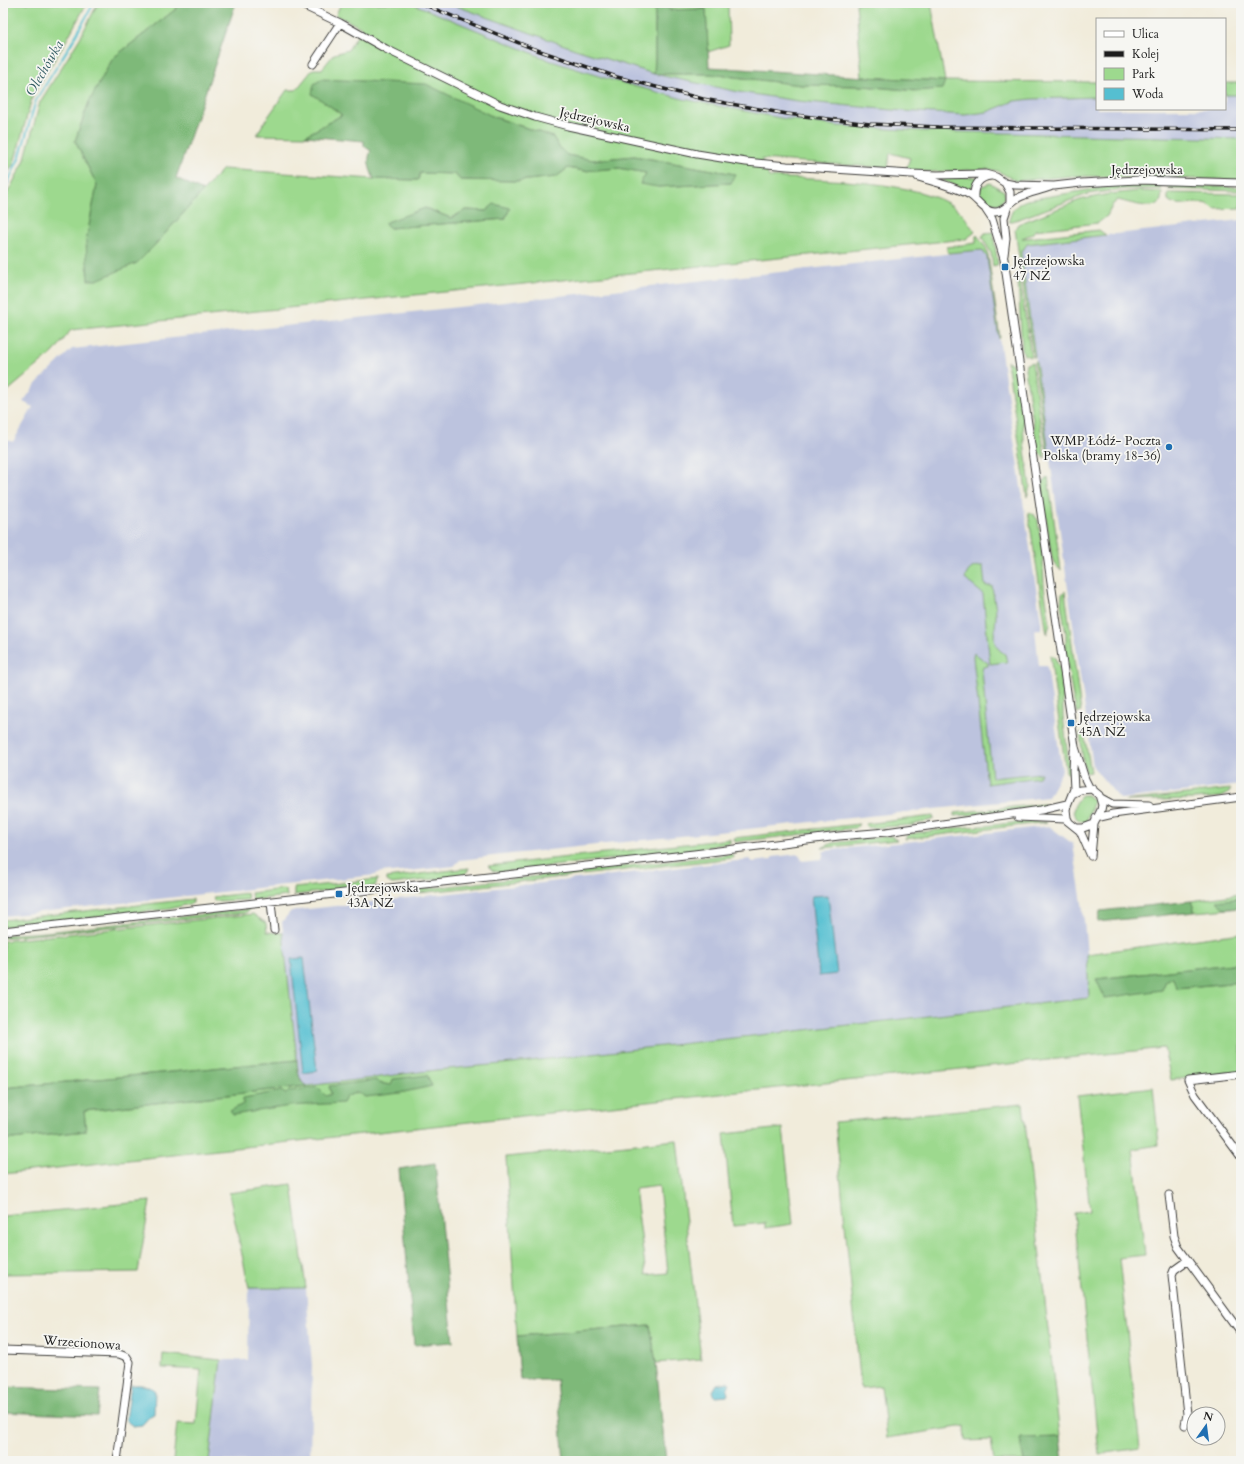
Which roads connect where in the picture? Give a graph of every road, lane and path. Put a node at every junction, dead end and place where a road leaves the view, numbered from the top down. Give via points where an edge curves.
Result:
1 (298, 3) edge
2 (340, 23) junction
3 (313, 64) dead end
4 (911, 174) junction
5 (991, 176) junction
6 (1005, 183) junction
7 (1241, 183) edge
8 (1054, 186) junction
9 (974, 198) junction
10 (1010, 204) junction
11 (986, 210) junction
12 (1004, 259) junction
13 (1075, 747) junction
14 (1093, 789) junction
15 (1072, 794) junction
16 (1241, 797) edge
17 (1101, 798) junction
18 (1067, 804) junction
19 (1171, 806) junction
20 (1000, 816) junction
21 (1095, 821) junction
22 (1069, 822) junction
23 (1077, 828) junction
24 (271, 902) junction
25 (274, 930) dead end
26 (3, 931) edge
27 (1241, 1074) edge
28 (1241, 1157) edge
29 (1169, 1194) dead end
30 (1188, 1260) junction
31 (1241, 1333) edge
32 (3, 1350) edge
33 (1185, 1425) dead end
34 (117, 1461) edge

1 - 2 street, Jędrzejowska
2 - 3 street
2 - 4 street, Jędrzejowska via 386,49 500,105 568,126 746,162
4 - 5 street, Jędrzejowska via 979,173
4 - 9 street, Jędrzejowska via 954,188
5 - 6 street, Jędrzejowska
5 - 9 street via 976,184
6 - 8 street, Jędrzejowska
6 - 10 street via 1010,192
7 - 8 street, Jędrzejowska via 1138,180
8 - 10 street, Jędrzejowska via 1022,196
9 - 11 street, Jędrzejowska
10 - 11 street, Jędrzejowska via 1000,211
10 - 12 street via 1005,214
11 - 12 street via 992,219
12 - 13 street
13 - 14 street via 1085,779
13 - 15 street
14 - 15 street via 1080,790
14 - 17 street
15 - 18 street
16 - 19 street
17 - 19 street via 1112,804
17 - 21 street via 1101,810
18 - 20 street
18 - 22 street via 1066,814
19 - 21 street via 1113,814
20 - 22 street via 1059,818
20 - 24 street via 886,832
21 - 23 street
21 - 23 street via 1091,856
22 - 23 street
24 - 25 street
24 - 26 street
27 - 28 street via 1188,1080 1195,1095
29 - 30 street via 1174,1236 1178,1247
30 - 31 street
30 - 33 street via 1174,1270 1172,1275 1187,1414
32 - 34 street, Wrzecionowa via 119,1354 127,1357 130,1362

